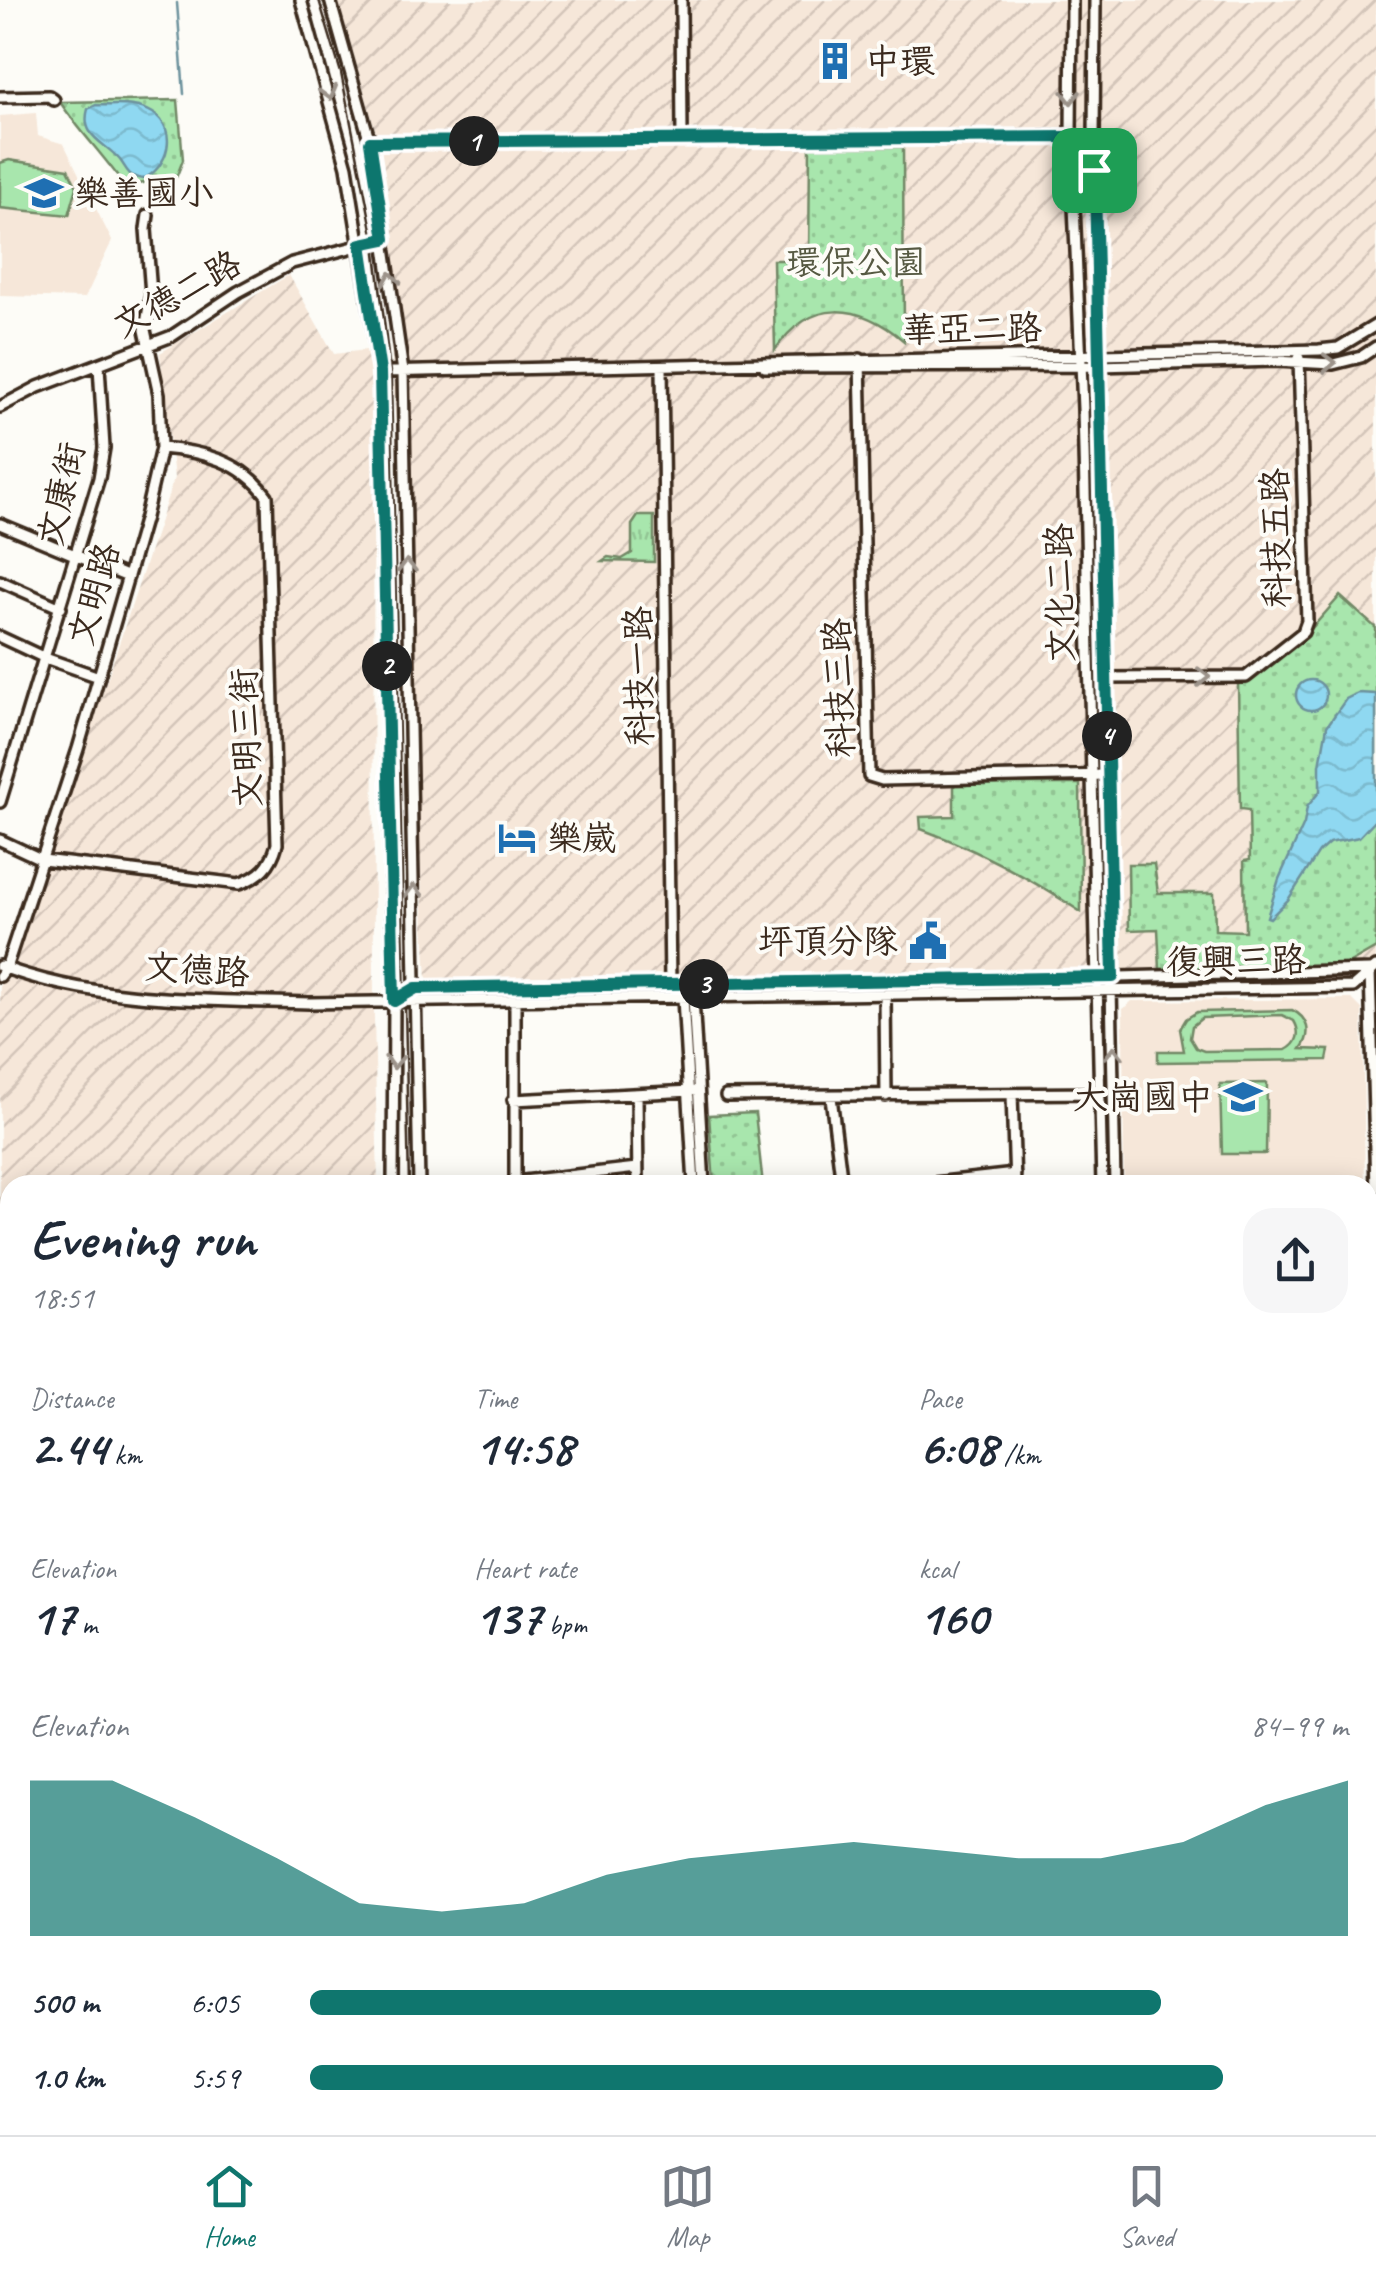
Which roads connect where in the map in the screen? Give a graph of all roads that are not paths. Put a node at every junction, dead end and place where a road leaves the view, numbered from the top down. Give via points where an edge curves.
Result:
1 (301, 0) edge
2 (330, 0) edge
3 (681, 0) edge
4 (1072, 0) edge
5 (1095, 0) edge
6 (0, 98) edge
7 (54, 100) dead end
8 (1071, 138) junction
9 (682, 139) junction
10 (1094, 141) junction
11 (370, 142) junction
12 (148, 215) dead end
13 (385, 239) junction
14 (361, 244) junction
15 (1376, 325) edge
16 (149, 347) junction
17 (1376, 347) edge
18 (1299, 350) junction
19 (1080, 354) junction
20 (1098, 354) junction
21 (1299, 362) junction
22 (860, 364) junction
23 (99, 366) junction
24 (1081, 366) junction
25 (1099, 366) junction
26 (662, 367) junction
27 (380, 372) junction
28 (403, 372) junction
29 (0, 408) edge
30 (161, 448) junction
31 (0, 524) edge
32 (76, 557) junction
33 (128, 577) junction
34 (0, 581) edge
35 (61, 608) junction
36 (0, 637) edge
37 (45, 658) junction
38 (99, 677) junction
39 (1106, 678) junction
40 (1107, 775) junction
41 (1090, 776) junction
42 (0, 802) edge
43 (0, 840) edge
44 (42, 860) junction
45 (1373, 968) edge
46 (2, 970) edge
47 (1113, 977) junction
48 (1097, 978) junction
49 (797, 982) junction
50 (670, 984) junction
51 (416, 988) junction
52 (1098, 990) junction
53 (1113, 990) junction
54 (885, 995) junction
55 (797, 996) junction
56 (688, 998) junction
57 (394, 1001) junction
58 (416, 1001) junction
59 (514, 1002) junction
60 (700, 1090) junction
61 (688, 1091) junction
62 (1100, 1093) junction
63 (637, 1094) junction
64 (1012, 1094) junction
65 (1114, 1094) junction
66 (726, 1096) dead end
67 (886, 1096) junction
68 (831, 1097) junction
69 (514, 1100) junction
70 (637, 1168) junction
71 (393, 1175) edge
72 (419, 1175) edge
73 (514, 1175) edge
74 (583, 1175) edge
75 (637, 1175) edge
76 (693, 1175) edge
77 (704, 1175) edge
78 (841, 1175) edge
79 (1015, 1175) edge
80 (1102, 1175) edge
81 (1115, 1175) edge
82 (1376, 1175) edge

1 -> 14 street via 334,112
2 - 11 street
3 - 9 street
4 -> 8 street, 文化二路
5 - 10 street, 文化二路
6 - 7 street
8 - 9 street
8 - 10 street
8 - 19 street, 文化二路
9 - 11 street
10 - 20 street, 文化二路
11 - 13 street
12 - 16 street, 文明路
13 - 14 street, 文德二路
28 -> 13 street
14 - 16 street, 文德二路 via 292,263
14 - 27 street
15 - 18 street, 華亞二路 via 1338,348
16 - 23 street, 文德二路
16 - 30 street, 文明路
21 -> 17 street, 華亞二路 via 1347,362
18 - 20 street, 華亞二路
18 - 21 street, 科技五路
19 - 20 street, 華亞二路
19 - 22 street, 華亞二路
19 - 24 street, 文化二路
20 - 25 street, 文化二路
21 - 25 street, 華亞二路
39 -> 21 street, 科技五路 via 1246,677 1302,632 1307,621
22 - 24 street, 華亞二路
22 - 26 street, 華亞二路
22 - 41 street, 科技三路 via 870,776
23 - 29 street, 文德二路
23 - 32 street, 文康街 via 104,448
24 - 25 street, 華亞二路
24 - 41 street, 文化二路
25 - 39 street, 文化二路
26 - 28 street, 華亞二路
26 - 50 street, 科技一路
27 - 28 street, 華亞二路
27 - 57 street
51 -> 28 street
30 - 33 street, 文明路
30 - 44 street, 文明三街 via 210,455 258,483 267,496 278,844 263,872 239,884
31 - 32 street
32 - 33 street
32 - 35 street, 文康街
33 - 38 street, 文明路
34 - 35 street
35 - 37 street, 文康街
36 - 37 street
37 - 38 street
37 - 42 street, 文康街
38 - 44 street, 文明路
39 - 40 street, 文化二路
40 - 41 street, 科技三路
40 - 47 street, 文化二路
41 - 48 street, 文化二路
43 - 44 street
44 - 46 street, 文明路
45 - 47 street, 復興三路
45 - 53 street, 復興三路 via 1353,988
45 - 82 street
46 - 57 street, 文德路 via 171,998
47 - 48 street, 復興三路
47 - 53 street, 文化二路
48 - 49 street, 復興三路
48 - 52 street, 文化二路
49 - 50 street, 復興三路
49 - 55 street
50 - 51 street, 復興三路
50 - 56 street
51 - 57 street, 復興三路
51 - 58 street
52 - 53 street, 復興三路
52 - 54 street, 復興三路
52 - 62 street, 文化二路
65 -> 53 street, 文化二路
54 - 55 street, 復興三路
54 - 67 street
55 - 56 street, 復興三路
56 - 59 street, 復興三路
56 - 60 street
56 - 61 street
57 - 58 street, 復興三路
57 -> 71 street
58 - 59 street, 復興三路
58 - 72 street
59 - 69 street
60 - 61 street
60 - 77 street
61 - 63 street
61 - 76 street
62 - 64 street
62 - 65 street
62 - 80 street, 文化二路
63 - 69 street
63 - 70 street
64 - 67 street
64 - 79 street
65 - 81 street, 文化二路
66 - 68 street
67 - 68 street
68 - 78 street
69 - 73 street
70 - 74 street
70 - 75 street

